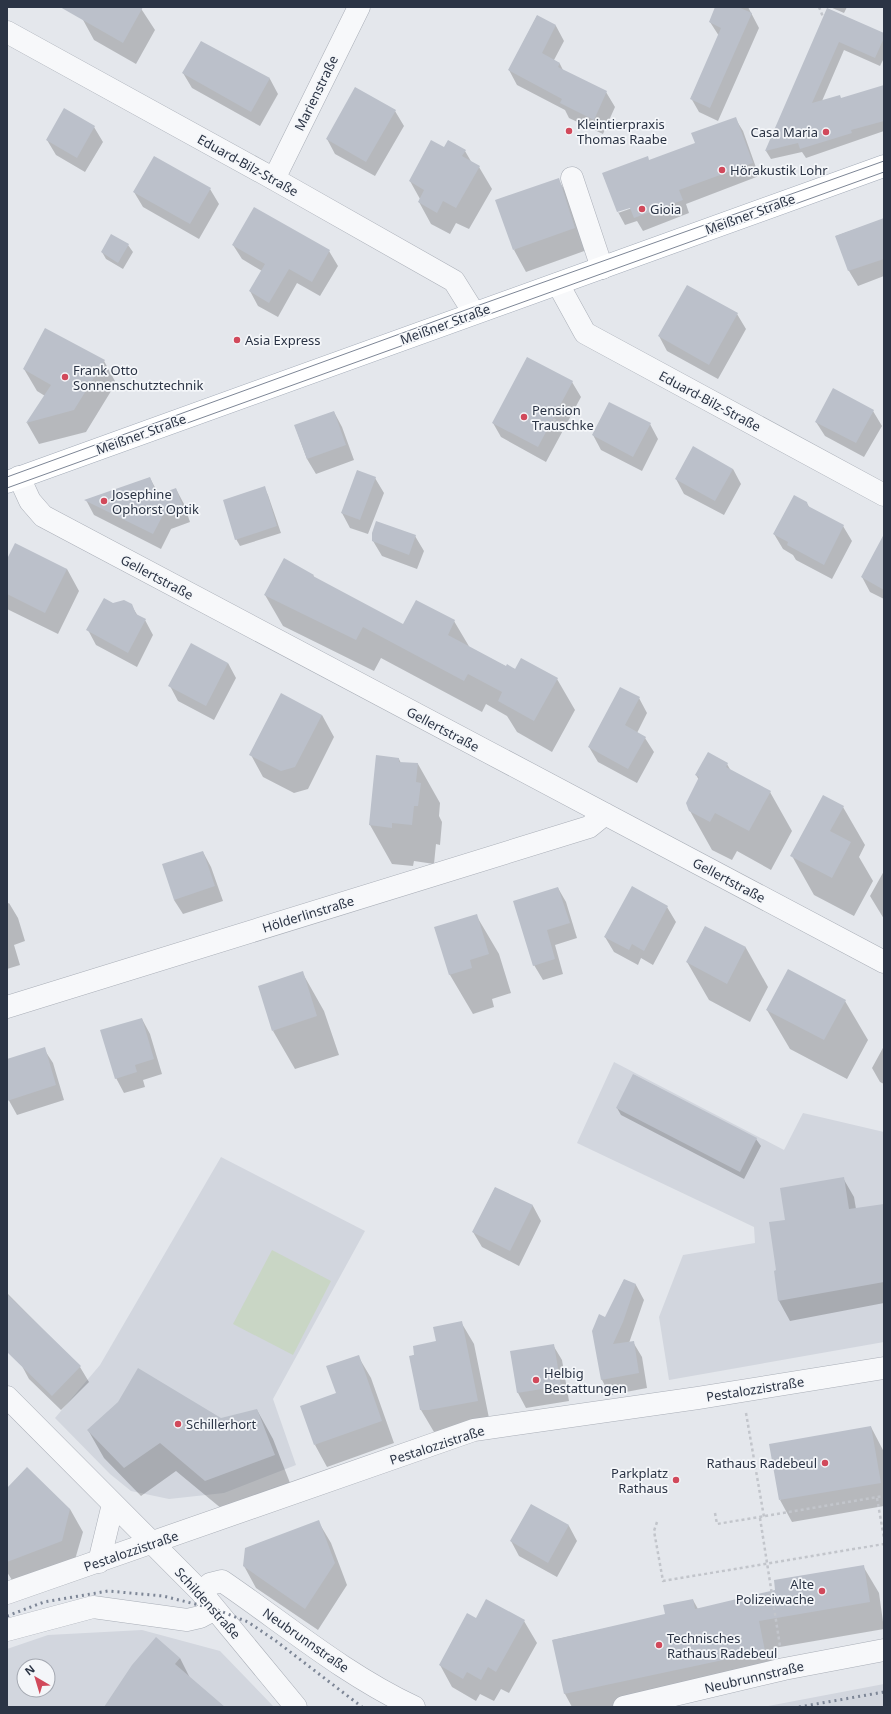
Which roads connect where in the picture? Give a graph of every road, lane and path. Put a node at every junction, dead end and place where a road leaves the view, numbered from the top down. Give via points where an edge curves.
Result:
1 (359, 7) edge
2 (818, 7) edge
3 (823, 17) dead end
4 (7, 32) edge
5 (884, 166) edge
6 (572, 178) dead end
7 (274, 179) junction
8 (602, 268) junction
9 (558, 284) junction
10 (474, 313) junction
11 (553, 419) dead end
12 (561, 424) dead end
13 (13, 480) edge
14 (884, 495) edge
15 (605, 814) junction
16 (884, 962) edge
17 (7, 1007) edge
18 (884, 1368) edge
19 (742, 1391) junction
20 (7, 1397) edge
21 (884, 1496) edge
22 (877, 1498) junction
23 (113, 1504) junction
24 (715, 1513) dead end
25 (764, 1517) junction
26 (760, 1518) junction
27 (657, 1522) dead end
28 (884, 1538) edge
29 (151, 1543) junction
30 (884, 1544) edge
31 (99, 1562) junction
32 (768, 1564) junction
33 (201, 1592) junction
34 (7, 1593) edge
35 (215, 1609) junction
36 (7, 1630) edge
37 (884, 1650) edge
38 (784, 1669) junction
39 (296, 1707) edge
40 (414, 1707) edge
41 (624, 1707) edge

1 - 7 street, Marienstraße
2 - 3 path
4 - 7 street, Eduard-Bilz-Straße
5 - 8 main road, Meißner Straße
6 - 8 street
7 - 10 street, Eduard-Bilz-Straße via 454,281
8 - 9 main road, Meißner Straße
9 - 10 main road, Meißner Straße
9 - 14 street, Eduard-Bilz-Straße via 585,333
10 - 13 main road, Meißner Straße
11 - 12 path
13 - 15 street, Gellertstraße via 43,516
15 - 16 street, Gellertstraße
15 - 17 street, Hölderlinstraße via 589,827
18 - 19 street, Pestalozzistraße
19 - 25 path
19 - 29 street, Pestalozzistraße via 474,1430
20 - 23 street, Schildenstraße
21 - 22 path
22 - 25 path
22 - 28 path
23 - 29 street, Schildenstraße
23 - 31 street
24 - 26 path via 717,1524
25 - 26 path
26 - 32 path
27 - 32 path via 654,1531 663,1581
29 - 31 street, Pestalozzistraße
29 - 33 street, Schildenstraße
30 - 32 path
31 - 34 street, Pestalozzistraße
32 - 38 path
33 - 35 street, Schildenstraße
33 - 40 street, Neubrunnstraße via 210,1584 222,1580 292,1632
35 - 36 street via 187,1620 93,1607
35 - 39 street, Schildenstraße
37 - 38 street, Neubrunnstraße
38 - 41 street, Neubrunnstraße

